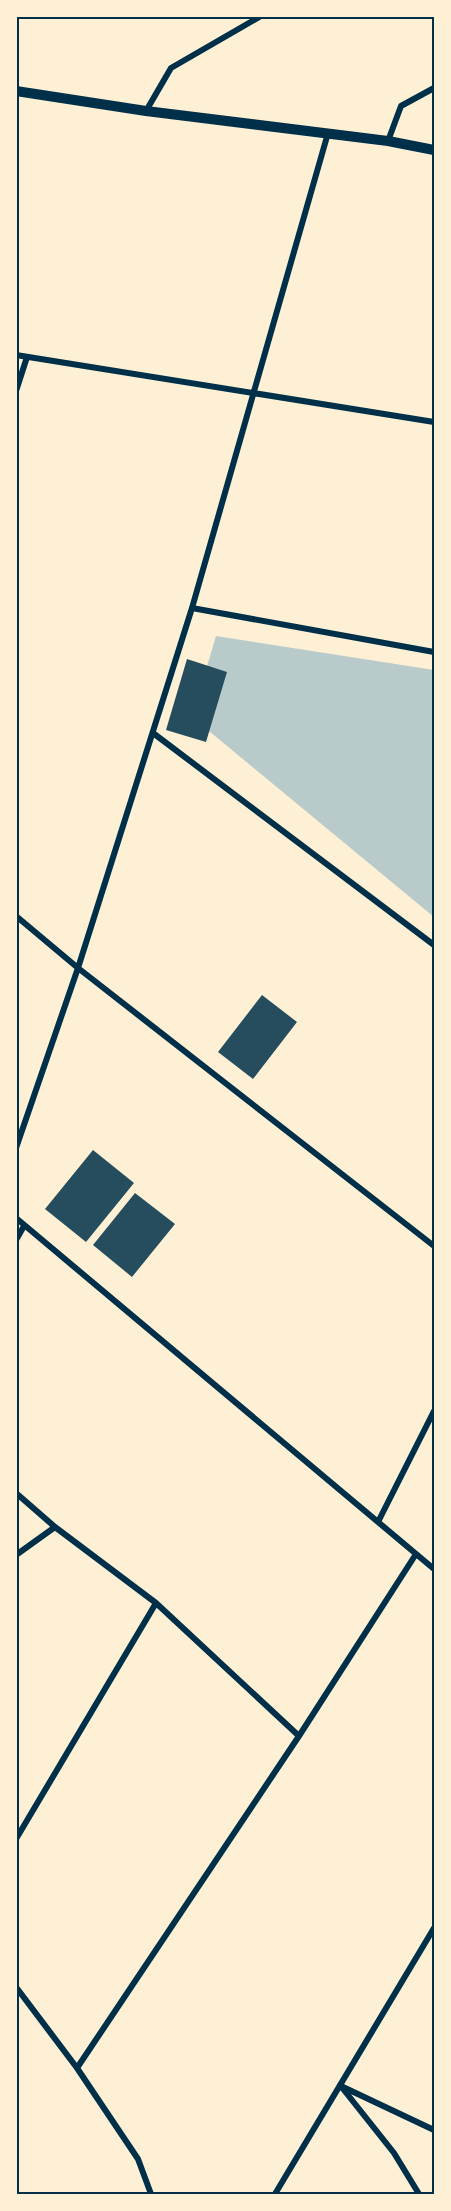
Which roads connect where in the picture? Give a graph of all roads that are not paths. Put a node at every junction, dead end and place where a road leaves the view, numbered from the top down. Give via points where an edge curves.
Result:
1 (261, 16) edge
2 (435, 88) edge
3 (16, 91) edge
4 (146, 111) junction
5 (329, 133) junction
6 (388, 141) junction
7 (435, 150) edge
8 (16, 355) edge
9 (27, 357) junction
10 (16, 391) edge
11 (252, 394) junction
12 (435, 422) edge
13 (192, 608) junction
14 (435, 652) edge
15 (153, 732) junction
16 (16, 916) edge
17 (435, 945) edge
18 (78, 968) junction
19 (16, 1148) edge
20 (16, 1218) edge
21 (24, 1226) junction
22 (16, 1240) edge
23 (435, 1246) edge
24 (435, 1411) edge
25 (16, 1493) edge
26 (378, 1522) junction
27 (55, 1527) junction
28 (416, 1554) junction
29 (16, 1555) edge
30 (435, 1569) edge
31 (156, 1603) junction
32 (299, 1736) junction
33 (16, 1839) edge
34 (435, 1928) edge
35 (16, 1987) edge
36 (19, 1996) edge
37 (77, 2068) junction
38 (340, 2085) junction
39 (435, 2130) edge
40 (151, 2194) edge
41 (275, 2194) edge
42 (419, 2194) edge

1 - 4 street via 171,68
2 - 6 street via 401,106
3 - 4 street
4 - 5 street
5 - 6 street
5 - 11 street
6 - 7 street
8 - 9 street
9 - 10 street
9 - 11 street
11 - 12 street
11 - 13 street
13 - 14 street
13 - 15 street
15 - 17 street
15 - 18 street
16 - 18 street
18 - 19 street
18 - 23 street
20 - 21 street
21 - 22 street
21 - 26 street
24 - 26 street
25 - 27 street
26 - 28 street
27 - 29 street
27 - 31 street
28 - 30 street
28 - 32 street
31 - 32 street
31 - 33 street
32 - 37 street
34 - 38 street
35 - 36 street
36 - 37 street
37 - 40 street via 138,2158
38 - 39 street
38 - 41 street
38 - 42 street via 394,2153

